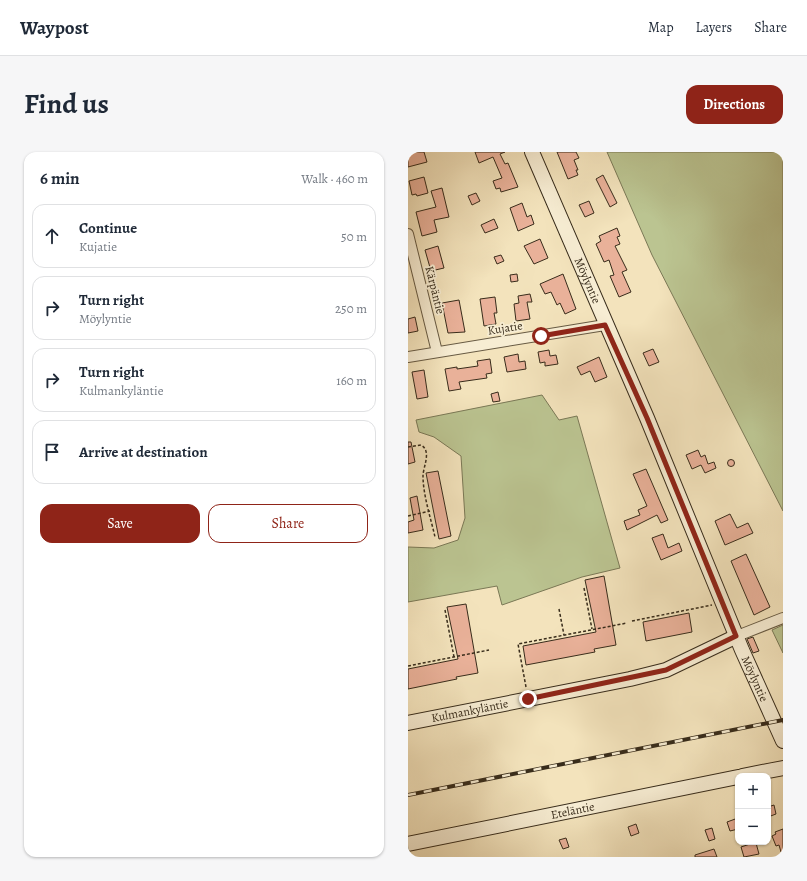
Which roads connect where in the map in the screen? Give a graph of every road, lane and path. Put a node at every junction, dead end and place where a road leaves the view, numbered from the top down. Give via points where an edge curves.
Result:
1 (532, 152) edge
2 (408, 234) edge
3 (605, 325) junction
4 (437, 352) junction
5 (408, 357) edge
6 (408, 447) edge
7 (430, 511) junction
8 (408, 516) edge
9 (435, 537) dead end
10 (584, 588) dead end
11 (723, 603) junction
12 (558, 609) dead end
13 (445, 610) dead end
14 (783, 618) edge
15 (632, 622) dead end
16 (627, 623) dead end
17 (592, 630) junction
18 (564, 635) junction
19 (736, 636) junction
20 (489, 650) dead end
21 (454, 657) junction
22 (408, 666) edge
23 (528, 699) junction
24 (408, 723) edge
25 (783, 741) edge
26 (783, 768) edge
27 (757, 773) edge
28 (735, 778) edge
29 (408, 844) edge

1 - 3 street, Möylyntie
2 - 4 street, Kärpäntie
3 - 4 street, Kujatie
3 - 11 street, Möylyntie via 647,418
4 - 5 street, Kujatie
6 - 7 path via 420,445 425,450 427,461 423,478
7 - 8 path
7 - 9 path
10 - 17 path
11 - 15 path
11 - 19 street, Möylyntie
12 - 18 path
13 - 21 path
14 - 19 street
16 - 17 path
17 - 18 path
18 - 23 path via 518,644
19 - 23 street, Kulmankyläntie via 666,670
19 - 25 street, Möylyntie
20 - 21 path
21 - 22 path
23 - 24 street, Kulmankyläntie
26 - 27 street
28 - 29 street, Eteläntie

